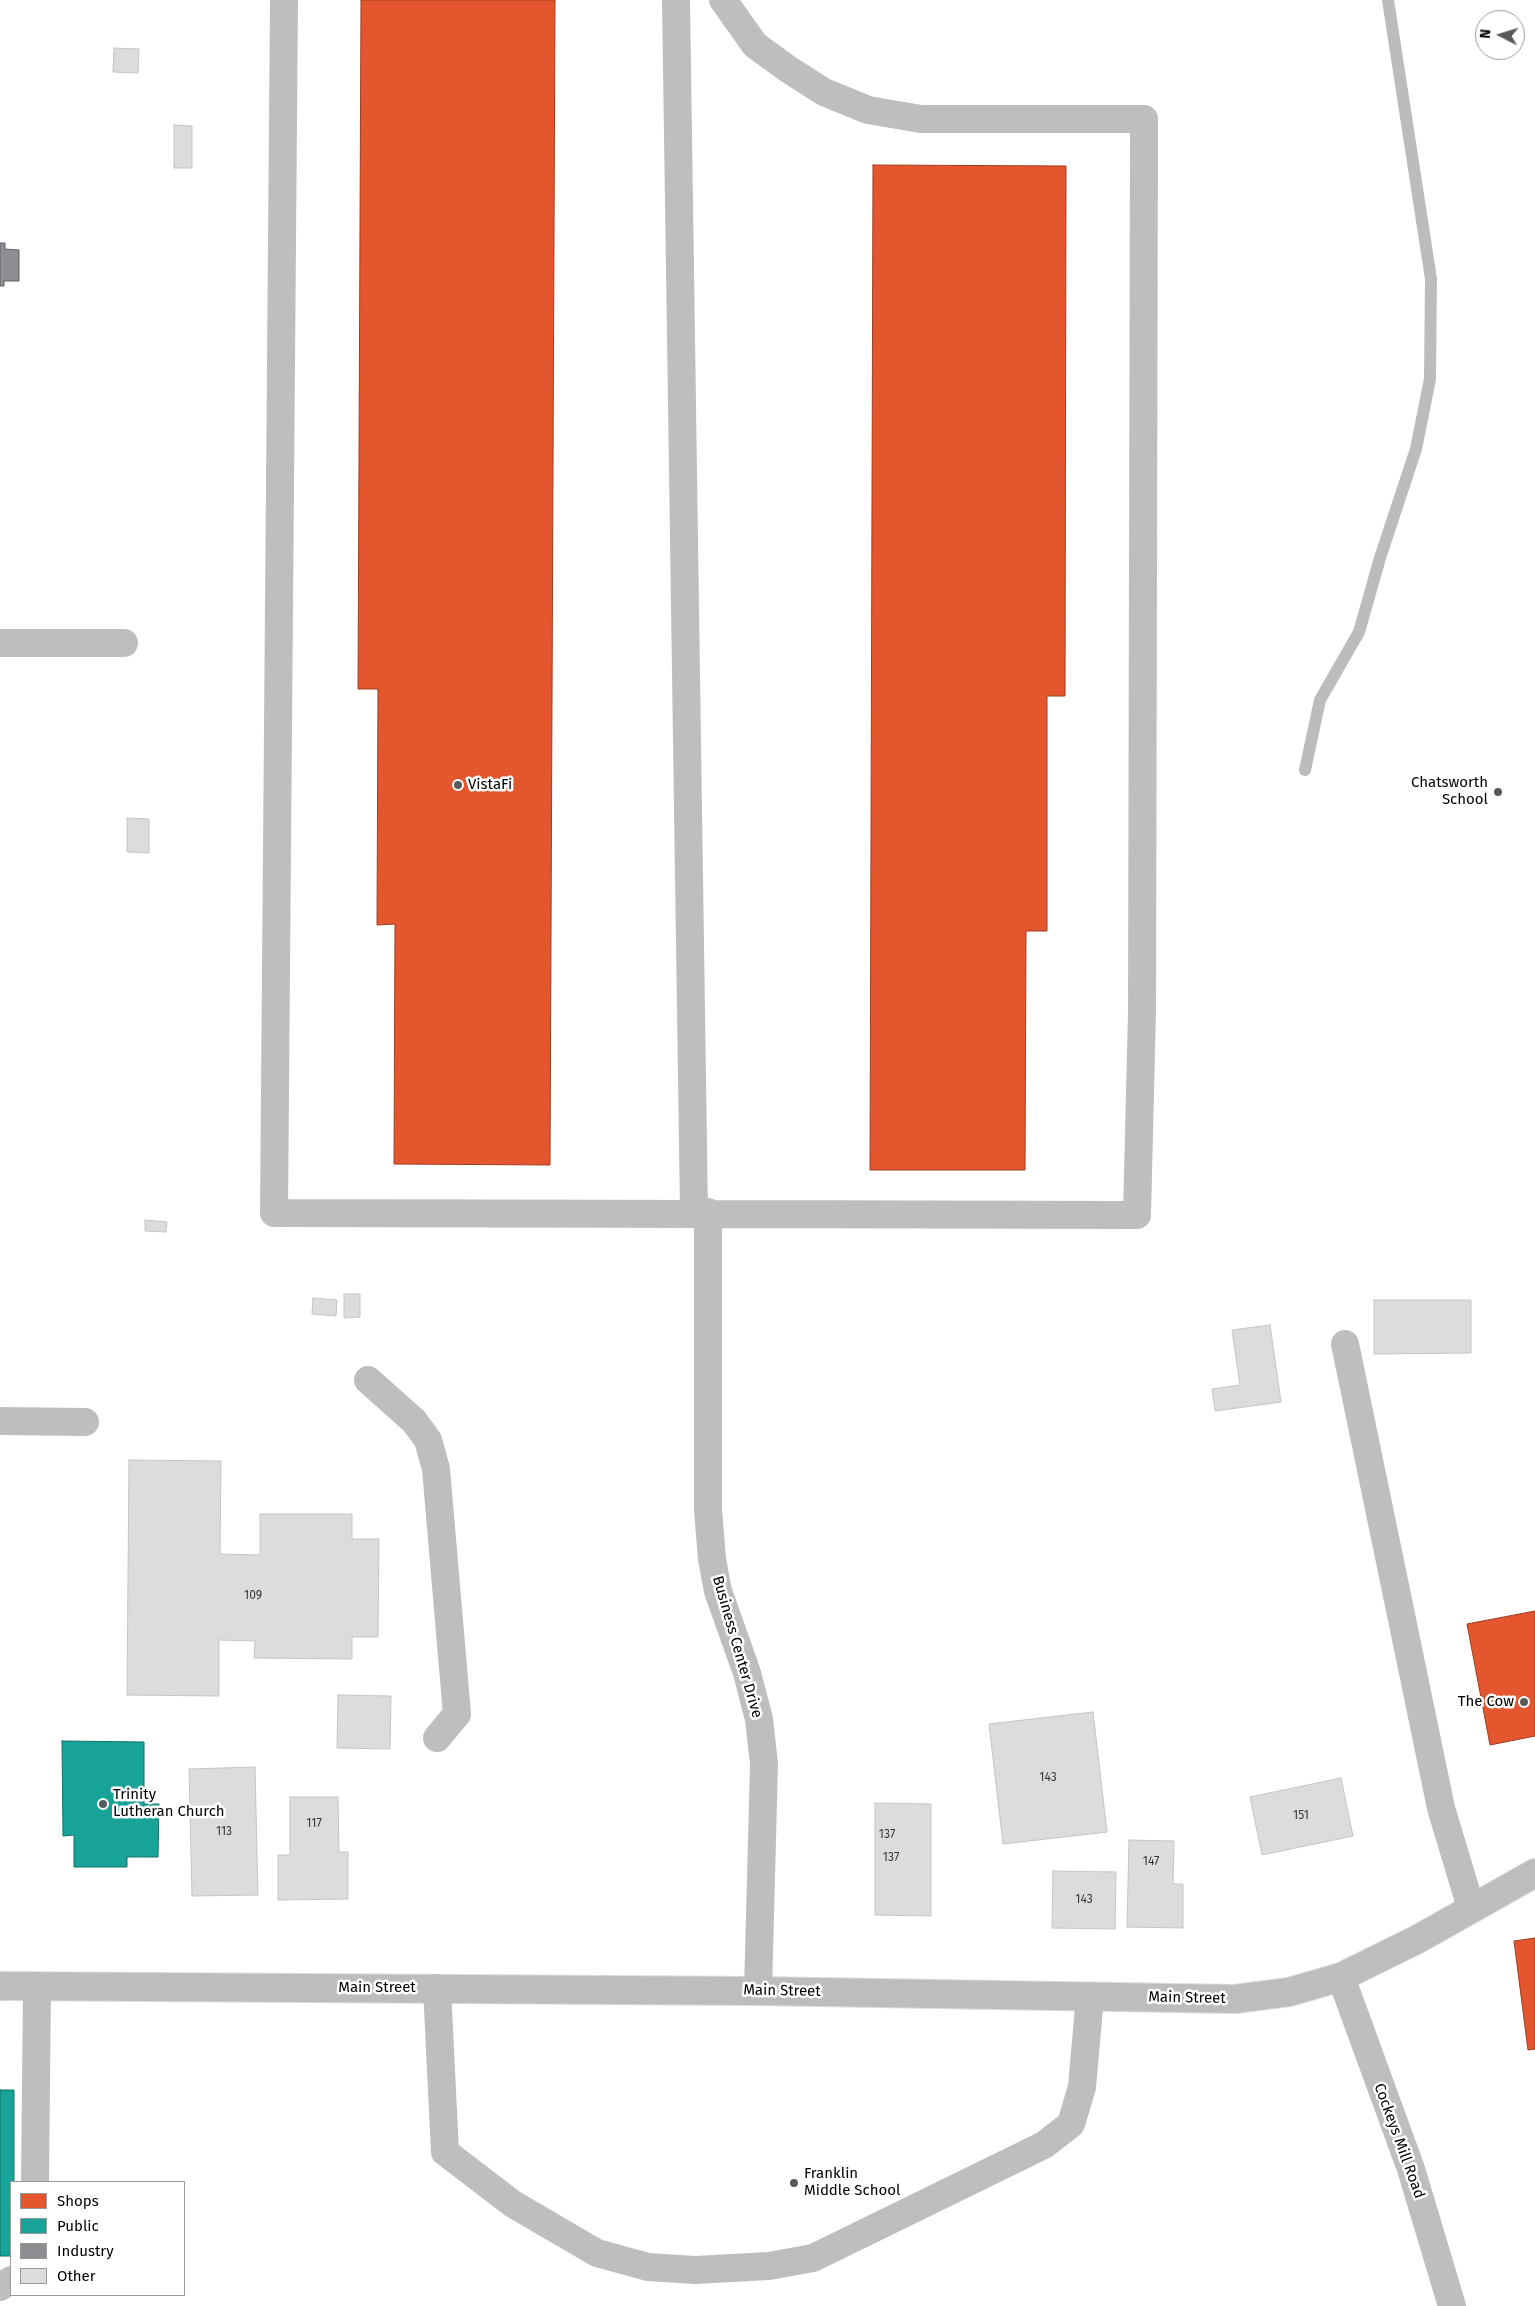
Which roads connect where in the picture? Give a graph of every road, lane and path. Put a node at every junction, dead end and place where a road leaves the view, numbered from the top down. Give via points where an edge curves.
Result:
1 (284, 0) edge
2 (676, 0) edge
3 (724, 0) edge
4 (0, 642) edge
5 (124, 642) dead end
6 (701, 1212) junction
7 (1345, 1344) dead end
8 (368, 1380) dead end
9 (0, 1421) edge
10 (84, 1422) dead end
11 (437, 1738) dead end
12 (1535, 1873) edge
13 (1471, 1908) junction
14 (1341, 1977) junction
15 (0, 1986) edge
16 (37, 1986) junction
17 (437, 1988) junction
18 (758, 1991) junction
19 (1090, 1996) junction
20 (36, 2181) edge
21 (1452, 2306) edge

1 - 6 street via 274,1213
2 - 6 street, Business Center Drive
3 - 6 street via 755,45 824,92 868,110 921,119 1144,119 1142,1012 1137,1215
4 - 5 street
6 - 18 street, Business Center Drive via 712,1559 718,1591 748,1673 759,1719 764,1764
7 - 13 street via 1441,1808
8 - 11 street via 414,1421 428,1440 436,1470 457,1714
9 - 10 street
12 - 13 main road, Main Street
13 - 14 main road, Main Street
14 - 19 main road, Main Street via 1289,1992 1235,1999
14 - 21 street, Cockeys Mill Road via 1410,2169
15 - 16 main road, Main Street
16 - 17 main road, Main Street
16 - 20 street
17 - 18 main road, Main Street
17 - 19 street via 445,2152 513,2204 597,2253 648,2267 695,2270 770,2266 813,2258 1044,2145 1071,2124 1080,2096
18 - 19 main road, Main Street

